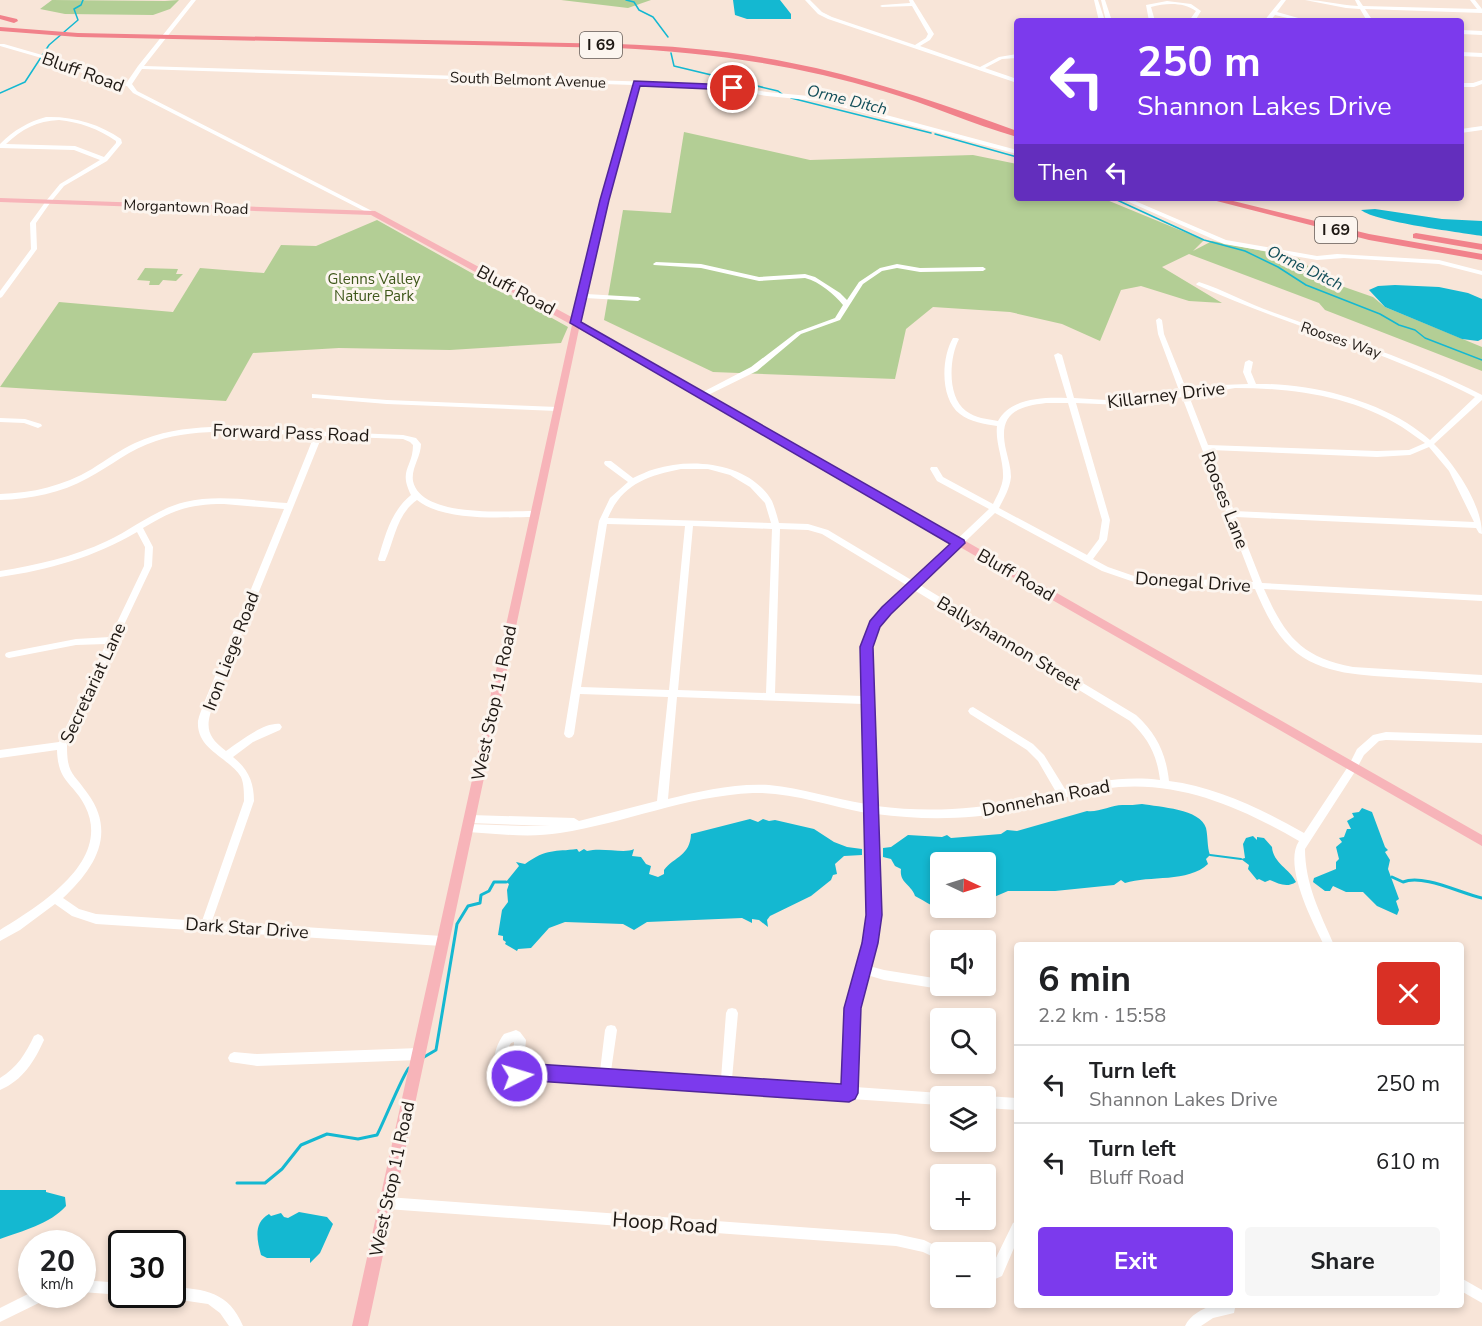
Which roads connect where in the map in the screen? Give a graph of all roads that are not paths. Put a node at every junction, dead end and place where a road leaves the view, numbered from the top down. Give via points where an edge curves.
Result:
1 (195, 0) edge
2 (807, 0) edge
3 (1096, 0) edge
4 (1103, 0) edge
5 (1284, 0) edge
6 (1307, 0) edge
7 (1357, 0) edge
8 (1401, 0) edge
9 (1473, 0) edge
10 (912, 2) edge
11 (882, 6) dead end
12 (1362, 8) junction
13 (1408, 9) junction
14 (1482, 12) edge
15 (1274, 13) junction
16 (0, 18) edge
17 (1101, 18) edge
18 (1108, 18) edge
19 (1151, 18) edge
20 (1194, 18) edge
21 (1270, 18) edge
22 (1294, 18) edge
23 (1368, 18) edge
24 (0, 28) edge
25 (1464, 32) edge
26 (1482, 33) edge
27 (3, 45) dead end
28 (915, 47) junction
29 (1464, 54) edge
30 (1482, 55) edge
31 (1014, 56) edge
32 (140, 67) junction
33 (980, 69) junction
34 (1014, 80) edge
35 (1482, 82) edge
36 (637, 83) junction
37 (129, 84) junction
38 (1474, 85) junction
39 (1464, 86) edge
40 (1482, 89) edge
41 (1482, 123) edge
42 (1014, 124) edge
43 (1464, 126) edge
44 (1482, 128) edge
45 (1464, 131) edge
46 (1014, 133) edge
47 (1, 146) edge
48 (1014, 151) edge
49 (105, 160) junction
50 (0, 200) edge
51 (1130, 201) edge
52 (1222, 201) edge
53 (1255, 201) edge
54 (51, 202) junction
55 (372, 213) junction
56 (1482, 247) edge
57 (1482, 257) edge
58 (656, 264) dead end
59 (983, 269) dead end
60 (1482, 273) edge
61 (1199, 284) dead end
62 (0, 296) edge
63 (582, 296) junction
64 (638, 299) dead end
65 (847, 305) junction
66 (579, 308) junction
67 (559, 314) junction
68 (1158, 320) dead end
69 (576, 323) junction
70 (595, 334) junction
71 (572, 339) junction
72 (955, 339) dead end
73 (1058, 355) dead end
74 (1249, 362) dead end
75 (1253, 386) junction
76 (1185, 395) junction
77 (315, 396) dead end
78 (702, 396) junction
79 (1481, 398) edge
80 (1072, 402) junction
81 (557, 410) junction
82 (0, 420) edge
83 (1000, 424) junction
84 (38, 426) dead end
85 (319, 434) junction
86 (1430, 444) junction
87 (1205, 447) junction
88 (608, 463) dead end
89 (934, 469) dead end
90 (633, 482) junction
91 (416, 496) junction
92 (0, 497) edge
93 (289, 506) junction
94 (995, 508) junction
95 (534, 514) junction
96 (1231, 514) junction
97 (603, 521) junction
98 (689, 524) junction
99 (776, 526) junction
100 (1481, 527) edge
101 (139, 528) junction
102 (959, 543) junction
103 (382, 559) dead end
104 (1088, 560) junction
105 (0, 574) edge
106 (914, 585) junction
107 (1259, 588) junction
108 (1482, 598) edge
109 (111, 640) junction
110 (9, 655) dead end
111 (1482, 679) edge
112 (576, 690) junction
113 (673, 693) junction
114 (770, 696) junction
115 (868, 700) junction
116 (973, 711) dead end
117 (277, 727) dead end
118 (569, 734) dead end
119 (1482, 739) edge
120 (62, 745) junction
121 (0, 754) edge
122 (226, 757) junction
123 (1353, 768) junction
124 (1165, 784) junction
125 (1062, 794) junction
126 (662, 805) junction
127 (871, 810) junction
128 (469, 823) junction
129 (1305, 839) junction
130 (1482, 841) edge
131 (56, 899) junction
132 (205, 926) junction
133 (0, 936) edge
134 (442, 940) junction
135 (1328, 942) edge
136 (862, 969) junction
137 (930, 982) edge
138 (732, 1013) dead end
139 (611, 1030) dead end
140 (38, 1040) dead end
141 (419, 1054) junction
142 (234, 1058) dead end
143 (517, 1076) dead end
144 (605, 1077) junction
145 (0, 1084) edge
146 (726, 1085) junction
147 (849, 1093) junction
148 (930, 1098) edge
149 (996, 1103) edge
150 (1014, 1104) edge
151 (387, 1203) junction
152 (1014, 1234) edge
153 (930, 1249) edge
154 (996, 1272) edge
155 (1464, 1286) edge
156 (186, 1294) edge
157 (1482, 1297) edge
158 (18, 1306) edge
159 (1229, 1308) dead end
160 (0, 1315) edge
161 (236, 1326) edge
162 (360, 1326) edge
163 (1192, 1326) edge

1 - 32 street
2 - 28 street via 830,18
3 - 17 street
4 - 18 street
5 - 15 street
6 - 12 street
7 - 12 street
8 - 13 street
9 - 14 street
10 - 11 street
10 - 28 street via 931,34
12 - 13 street
12 - 23 street
13 - 14 street
15 - 21 street
15 - 22 street
16 - 42 highway, I 69 via 88,27 683,42 847,71
19 - 20 street via 1149,4 1194,6 1199,11
24 - 46 highway, I 69 via 173,38 616,45 716,54 843,77 911,96
25 - 26 street
27 - 37 street, Bluff Road via 114,83
28 - 33 street
29 - 30 street
31 - 33 street via 1001,58
32 - 36 street, South Belmont Avenue
32 - 37 street
33 - 34 street
35 - 38 street
36 - 48 street, South Belmont Avenue via 720,86 814,98
36 - 63 street, West Stop 11 Road
37 - 55 street, Bluff Road via 135,93
38 - 39 street
38 - 40 street
41 - 43 street
44 - 45 street
47 - 49 street via 75,148
47 - 49 street via 24,127 58,118 82,120 119,143
49 - 54 street via 71,178
50 - 54 main road, Morgantown Road
51 - 60 street via 1228,243 1308,256 1439,262
52 - 57 highway, I 69 via 1323,227
53 - 56 highway, I 69 via 1363,226
54 - 55 main road, Morgantown Road
54 - 62 street via 33,223 34,249
55 - 67 main road, Bluff Road
58 - 65 street via 701,266 759,279 805,276 838,294
59 - 65 street via 890,267 870,275
61 - 79 street, Rooses Way via 1444,377
63 - 64 street
63 - 66 street, West Stop 11 Road
65 - 78 street via 838,319 799,333 754,369
66 - 67 street
66 - 69 street, West Stop 11 Road
67 - 69 main road, Bluff Road
68 - 76 street, Rooses Lane
69 - 70 main road, Bluff Road
69 - 71 main road, West Stop 11 Road
70 - 71 main road
70 - 78 main road, Bluff Road
71 - 81 main road, West Stop 11 Road
72 - 83 street via 947,361 950,398 970,417
73 - 80 street
74 - 75 street
75 - 76 street, Killarney Drive via 1211,388
75 - 86 street, Killarney Drive via 1305,390 1356,403 1392,418
76 - 80 street, Killarney Drive via 1125,403
76 - 87 street, Rooses Lane
77 - 81 street
78 - 102 main road, Bluff Road
79 - 86 street
80 - 83 street, Killarney Drive via 1025,403 1006,414
80 - 104 street via 1106,520 1104,540
81 - 95 main road, West Stop 11 Road
82 - 84 street
83 - 94 street via 1007,477
85 - 91 street, Forward Pass Road via 419,439 409,480
85 - 92 street, Forward Pass Road via 211,429 181,432 139,444 66,485 30,495
85 - 93 street, Iron Liege Road
86 - 87 street via 1410,452 1377,454
86 - 100 street, Killarney Drive via 1458,478
87 - 96 street, Rooses Lane
88 - 90 street
89 - 94 street, Donegal Drive via 940,479
90 - 97 street via 609,505
90 - 99 street via 652,472 687,466 731,473 760,491 771,505
91 - 95 street via 450,511
91 - 103 street via 397,513
93 - 101 street via 189,503
93 - 122 street, Iron Liege Road via 203,722 213,747
94 - 102 street
94 - 104 street, Donegal Drive
95 - 128 main road, West Stop 11 Road
96 - 100 street
96 - 107 street, Rooses Lane
97 - 98 street, Ballyshannon Street
97 - 112 street
98 - 99 street, Ballyshannon Street
98 - 113 street
99 - 106 street, Ballyshannon Street via 825,532
99 - 114 street
101 - 105 street via 83,554
101 - 109 street, Secretariat Lane via 149,547 148,566
102 - 106 street
102 - 123 main road, Bluff Road
104 - 107 street, Donegal Drive via 1140,581
106 - 115 street via 887,610 869,636
106 - 124 street, Ballyshannon Street via 1133,718 1157,745
107 - 108 street, Donegal Drive
107 - 111 street, Rooses Lane via 1272,618 1293,645 1319,662 1353,671
109 - 110 street via 76,642
109 - 120 street, Secretariat Lane
112 - 113 street
112 - 118 street
113 - 114 street
113 - 126 street
114 - 115 street
115 - 127 street
116 - 125 street via 1041,758
117 - 122 street
119 - 123 street via 1398,735 1376,738 1360,752
120 - 121 street
120 - 131 street, Secretariat Lane via 65,775 90,804 97,828 89,859
122 - 132 street, Iron Liege Road via 244,773 249,801
123 - 129 street
123 - 130 main road, Bluff Road
124 - 125 street, Donnehan Road via 1114,783
124 - 129 street, Donnehan Road via 1235,801
125 - 127 street, Donnehan Road via 968,813 927,815
126 - 127 street, Donnehan Road via 722,791 757,789
126 - 128 street, Donnehan Road via 543,830
127 - 136 street via 874,915
128 - 134 main road, West Stop 11 Road
129 - 135 street via 1299,859 1309,902
131 - 132 street, Dark Star Drive via 96,919
131 - 133 street, Secretariat Lane
132 - 134 street, Dark Star Drive
134 - 141 main road, West Stop 11 Road
136 - 137 street
136 - 147 street via 850,1026
138 - 146 street
139 - 144 street
140 - 145 street via 20,1071
141 - 142 street
141 - 151 main road, West Stop 11 Road
143 - 144 street via 536,1072
144 - 146 street
146 - 147 street
147 - 148 street
149 - 150 street
151 - 153 street, Hoop Road via 896,1240
151 - 162 main road, West Stop 11 Road
152 - 154 street
155 - 157 street
156 - 161 street via 218,1302
158 - 160 street
159 - 163 street via 1213,1310

